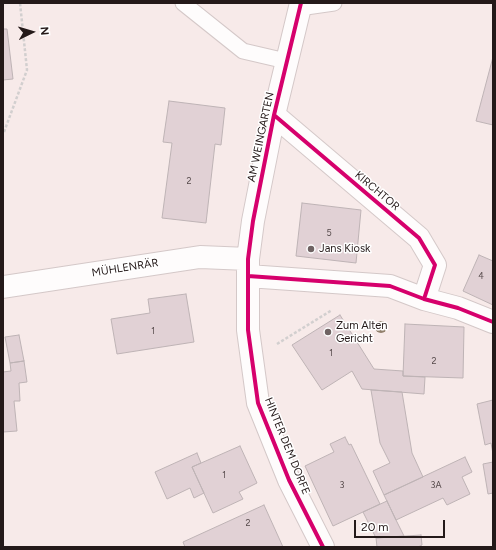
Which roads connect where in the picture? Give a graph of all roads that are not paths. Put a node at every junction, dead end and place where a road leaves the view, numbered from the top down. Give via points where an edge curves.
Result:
1 (183, 3) edge
2 (334, 3) edge
3 (300, 5) edge
4 (286, 61) junction
5 (274, 115) junction
6 (248, 267) junction
7 (3, 287) edge
8 (424, 298) junction
9 (493, 322) edge
10 (323, 547) edge

1 - 4 lane via 243,51
2 - 3 lane
3 - 4 street, AM WEINGARTEN
4 - 5 street, AM WEINGARTEN
5 - 6 street, AM WEINGARTEN via 253,221
5 - 8 street, KIRCHTOR via 419,238 435,265
6 - 7 street, MÜHLENRÄR via 200,257
6 - 8 street via 390,286
6 - 10 street, HINTER DEM DORFE via 248,330 258,403 289,480
8 - 9 street

